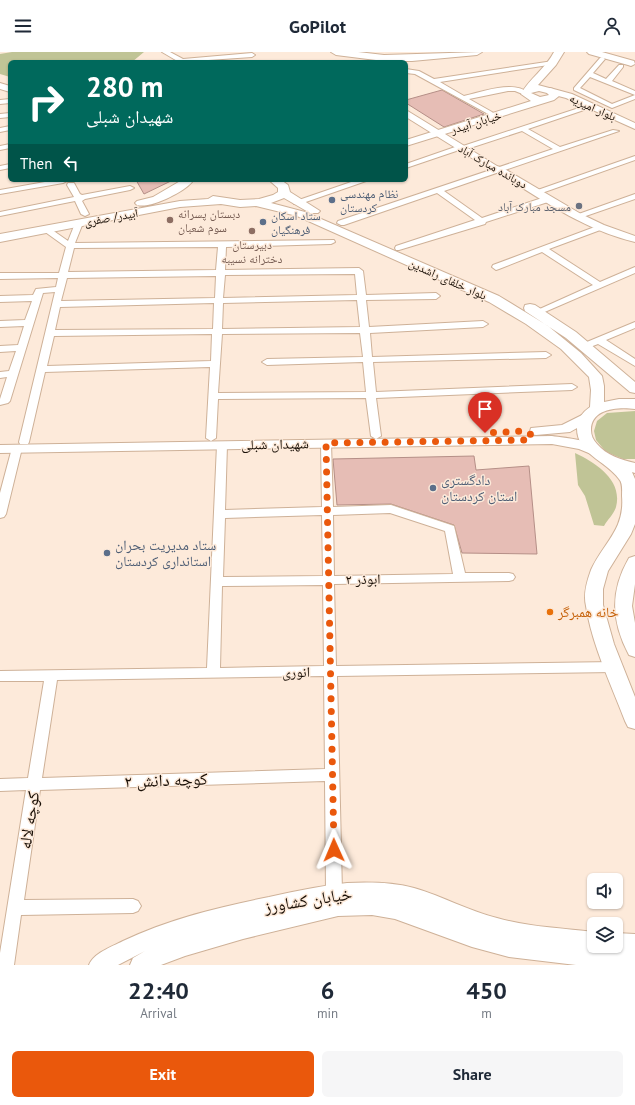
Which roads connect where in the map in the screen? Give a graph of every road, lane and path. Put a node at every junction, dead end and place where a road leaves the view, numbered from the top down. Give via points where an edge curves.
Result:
1 (165, 52) edge
2 (336, 52) edge
3 (355, 52) edge
4 (444, 52) edge
5 (477, 52) edge
6 (558, 52) edge
7 (570, 52) edge
8 (592, 52) edge
9 (615, 52) edge
10 (252, 55) dead end
11 (602, 59) dead end
12 (179, 60) edge
13 (203, 60) edge
14 (553, 63) junction
15 (633, 64) edge
16 (621, 66) dead end
17 (408, 71) edge
18 (589, 74) junction
19 (606, 80) junction
20 (433, 81) junction
21 (585, 88) junction
22 (527, 93) junction
23 (635, 93) edge
24 (547, 95) junction
25 (635, 97) edge
26 (463, 98) junction
27 (8, 101) dead end
28 (0, 102) edge
29 (408, 109) edge
30 (582, 109) junction
31 (490, 113) junction
32 (408, 114) edge
33 (635, 126) edge
34 (524, 129) junction
35 (439, 131) junction
36 (615, 132) dead end
37 (635, 134) edge
38 (408, 139) edge
39 (408, 142) edge
40 (464, 147) junction
41 (559, 150) junction
42 (635, 158) edge
43 (408, 165) edge
44 (500, 170) junction
45 (56, 182) edge
46 (185, 182) edge
47 (187, 182) edge
48 (277, 182) edge
49 (361, 182) edge
50 (71, 185) dead end
51 (130, 188) dead end
52 (287, 188) junction
53 (437, 190) junction
54 (0, 192) edge
55 (536, 192) junction
56 (635, 196) edge
57 (78, 198) junction
58 (548, 199) junction
59 (223, 201) junction
60 (252, 202) junction
61 (303, 208) junction
62 (0, 214) edge
63 (577, 216) junction
64 (82, 219) junction
65 (482, 222) junction
66 (341, 223) junction
67 (600, 227) junction
68 (46, 229) junction
69 (0, 231) edge
70 (0, 238) edge
71 (635, 239) edge
72 (331, 242) dead end
73 (222, 245) junction
74 (70, 246) junction
75 (399, 248) junction
76 (543, 249) junction
77 (496, 267) dead end
78 (635, 270) edge
79 (220, 272) junction
80 (64, 275) junction
81 (0, 276) edge
82 (600, 286) junction
83 (60, 289) junction
84 (436, 296) dead end
85 (36, 298) junction
86 (362, 298) junction
87 (0, 299) edge
88 (218, 300) junction
89 (57, 304) junction
90 (537, 312) junction
91 (29, 323) junction
92 (0, 324) edge
93 (483, 324) dead end
94 (635, 325) edge
95 (365, 330) junction
96 (217, 331) junction
97 (50, 333) junction
98 (599, 340) junction
99 (585, 346) junction
100 (21, 348) junction
101 (0, 349) edge
102 (546, 355) dead end
103 (367, 360) junction
104 (267, 362) dead end
105 (635, 363) edge
106 (215, 364) junction
107 (41, 368) junction
108 (618, 373) junction
109 (14, 374) junction
110 (0, 375) edge
111 (596, 377) junction
112 (572, 387) dead end
113 (635, 389) edge
114 (371, 395) junction
115 (213, 396) junction
116 (0, 402) edge
117 (635, 404) edge
118 (593, 412) junction
119 (376, 436) junction
120 (527, 436) junction
121 (0, 442) edge
122 (216, 442) junction
123 (326, 443) junction
124 (21, 445) junction
125 (0, 449) edge
126 (602, 456) junction
127 (635, 468) edge
128 (633, 495) edge
129 (327, 512) junction
130 (0, 514) edge
131 (220, 514) junction
132 (635, 562) edge
133 (508, 577) dead end
134 (460, 578) junction
135 (328, 580) junction
136 (217, 582) junction
137 (635, 650) edge
138 (615, 667) junction
139 (330, 671) junction
140 (213, 673) junction
141 (51, 675) junction
142 (0, 676) edge
143 (635, 721) edge
144 (332, 775) junction
145 (34, 784) junction
146 (0, 785) edge
147 (336, 900) junction
148 (133, 906) dead end
149 (15, 908) junction
150 (587, 941) edge
151 (623, 943) edge
152 (635, 944) edge
153 (635, 962) edge
154 (6, 965) edge
155 (99, 965) edge
156 (140, 965) edge

1 - 12 street
2 - 5 main road via 384,58
3 - 4 main road via 391,55
6 - 14 main road, خیابان آبیدر
7 - 24 main road via 544,85
8 - 15 main road
9 - 15 main road
10 - 13 street
11 - 18 street
14 - 20 street
14 - 22 main road, خیابان آبیدر
16 - 19 street
17 - 20 street via 417,72
18 - 19 street
18 - 21 street via 576,89
19 - 21 street
19 - 23 street
20 - 26 street
21 - 25 street via 612,106
22 - 24 main road
22 - 26 street via 508,89
22 - 31 main road, خیابان آبیدر
24 - 30 street, بلوار امیریه
24 - 33 street, بلوار امیریه via 569,96
24 - 35 main road, خیابان آبیدر
26 - 31 street
27 - 28 street
29 - 35 street
30 - 34 street
30 - 37 street, بلوار امیریه
31 - 35 main road, خیابان آبیدر
32 - 35 street
34 - 40 street
34 - 41 street
35 - 38 main road, خیابان آبیدر
35 - 39 main road, خیابان آبیدر
35 - 40 street, دوبانده مبارک آباد
36 - 41 street
40 - 43 street
40 - 44 street, دوبانده مبارک آباد
41 - 44 street
42 - 55 street
44 - 53 street
44 - 55 street, دوبانده مبارک آباد
45 - 54 street
46 - 64 main road, آبیدر/ صفری via 150,201
47 - 59 main road via 186,186 191,192
48 - 52 main road, بلوار خلفای راشدین
49 - 61 street
50 - 57 street
51 - 57 street
52 - 60 main road via 278,198
52 - 61 main road, بلوار خلفای راشدین
53 - 65 street
53 - 66 street
55 - 58 street, دوبانده مبارک آباد
56 - 63 street
57 - 62 street
57 - 64 street
58 - 63 street, دوبانده مبارک آباد
58 - 65 street
59 - 60 main road
59 - 64 main road, آبیدر/ صفری via 180,204
60 - 61 main road, بلوار خلفای راشدین
61 - 66 main road, بلوار خلفای راشدین
61 - 111 main road, بلوار خلفای راشدین via 512,309 558,339
63 - 67 street, دوبانده مبارک آباد
64 - 68 main road, آبیدر/ صفری
64 - 69 main road, آبیدر/ صفری
64 - 74 street
65 - 75 street
66 - 75 main road, بلوار خلفای راشدین
67 - 71 street, دوبانده مبارک آباد
67 - 76 street
68 - 70 main road, آبیدر/ صفری
68 - 74 street
72 - 73 street
73 - 74 street
73 - 79 street
74 - 80 street
75 - 90 main road, بلوار خلفای راشدین via 502,292
76 - 77 street
76 - 82 street
78 - 82 street
79 - 80 street
79 - 86 street via 359,271
79 - 88 street
80 - 81 street
80 - 83 street
82 - 90 street
83 - 85 street via 39,291
83 - 89 street
84 - 86 street
85 - 87 street
85 - 91 street
86 - 88 street
86 - 95 street
88 - 89 street
88 - 96 street
89 - 97 street
90 - 99 main road, بلوار خلفای راشدین
91 - 92 street
91 - 100 street
93 - 95 street
94 - 98 street
95 - 96 street
95 - 103 street
96 - 97 street
96 - 106 street
97 - 107 street
98 - 99 street
98 - 105 street
99 - 108 main road, بلوار خلفای راشدین
100 - 101 street
100 - 109 street
102 - 103 street
103 - 104 street
103 - 114 street
106 - 107 street
106 - 115 street
107 - 124 street
108 - 111 main road via 618,377 611,381
108 - 113 main road, بلوار خلفای راشدین
109 - 110 street
109 - 116 street via 5,401
111 - 118 main road via 598,391
112 - 114 street
114 - 115 street
114 - 119 street
115 - 122 street
117 - 118 main road via 619,403
118 - 120 street, شهیدان شبلی via 565,429
118 - 126 main road via 584,424 584,433 588,443
119 - 120 street, شهیدان شبلی
119 - 122 street, شهیدان شبلی
120 - 123 street, شهیدان شبلی
120 - 126 street, شهیدان شبلی via 582,445
121 - 124 street, شهیدان شبلی
122 - 123 street, شهیدان شبلی
122 - 124 street, شهیدان شبلی
122 - 131 street
123 - 129 street
124 - 125 street, شهیدان شبلی
124 - 130 street
126 - 127 main road
126 - 128 main road via 626,476
128 - 138 main road via 623,534 600,570 594,589 594,605 599,627
129 - 131 street
129 - 134 street via 391,509 450,529
129 - 135 street
131 - 136 street
132 - 137 main road via 622,599 625,621
133 - 134 street, ابوذر ۲
134 - 135 street, ابوذر ۲
135 - 136 street, ابوذر ۲
135 - 139 street
136 - 140 street
138 - 139 street, انوری
138 - 143 main road
139 - 140 street, انوری
139 - 144 street
140 - 141 street, انوری
141 - 142 street, انوری
141 - 145 street, کوچه لاله
144 - 145 street, کوچه دانش ۲
144 - 147 street
145 - 146 street, کوچه دانش ۲
145 - 149 street, کوچه لاله
147 - 150 street, خیابان کشاورز via 390,893 418,900 503,930
147 - 153 street, خیابان کشاورز via 395,910 509,947
147 - 155 street, خیابان کشاورز via 227,915 144,941
147 - 156 street, خیابان کشاورز via 185,946
148 - 149 street
149 - 154 street, کوچه لاله
151 - 152 street

